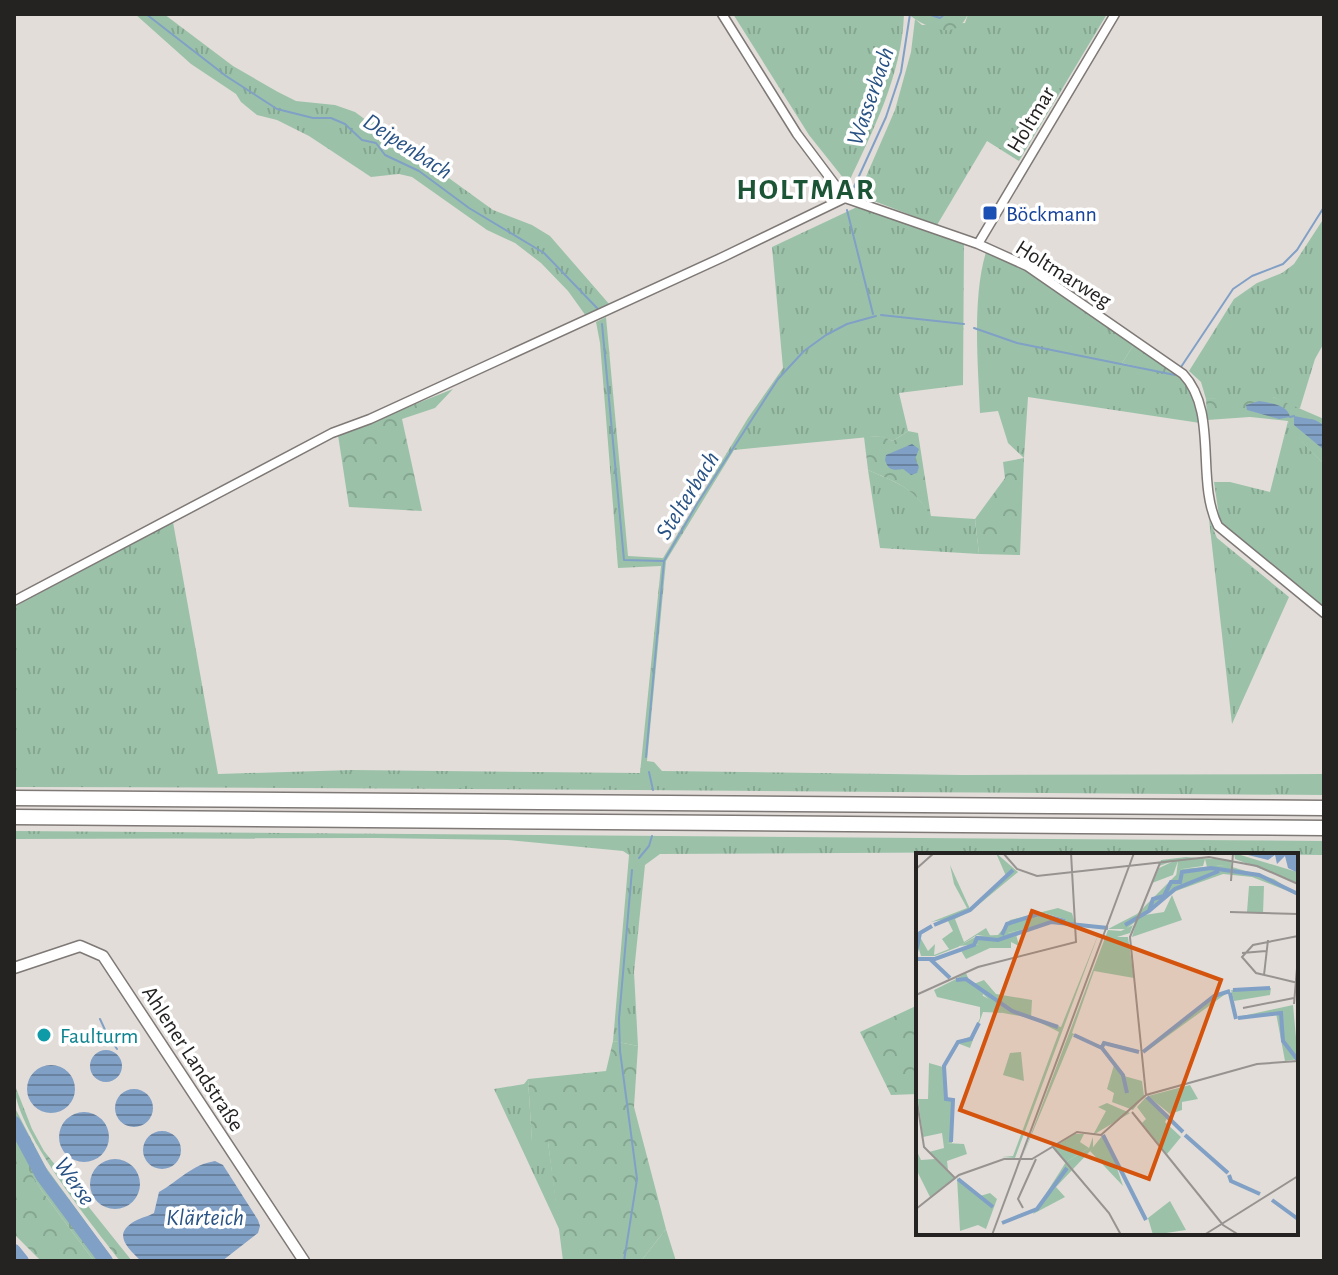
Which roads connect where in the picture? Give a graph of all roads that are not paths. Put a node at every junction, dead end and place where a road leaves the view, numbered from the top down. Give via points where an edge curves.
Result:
1 (722, 14) edge
2 (1115, 14) edge
3 (845, 198) junction
4 (978, 244) junction
5 (14, 601) edge
6 (1324, 613) edge
7 (14, 798) edge
8 (1324, 808) edge
9 (14, 817) edge
10 (1324, 828) edge
11 (14, 968) edge
12 (304, 1261) edge

1 - 3 street via 797,134
2 - 4 street, Holtmar
3 - 4 street, Holtmarweg
3 - 5 street via 332,433
4 - 6 street, Holtmarweg via 1027,266 1192,383 1199,401 1210,506 1218,526
7 - 8 highway
9 - 10 highway
11 - 12 street, Ahlener Landstraße via 80,946 103,956

